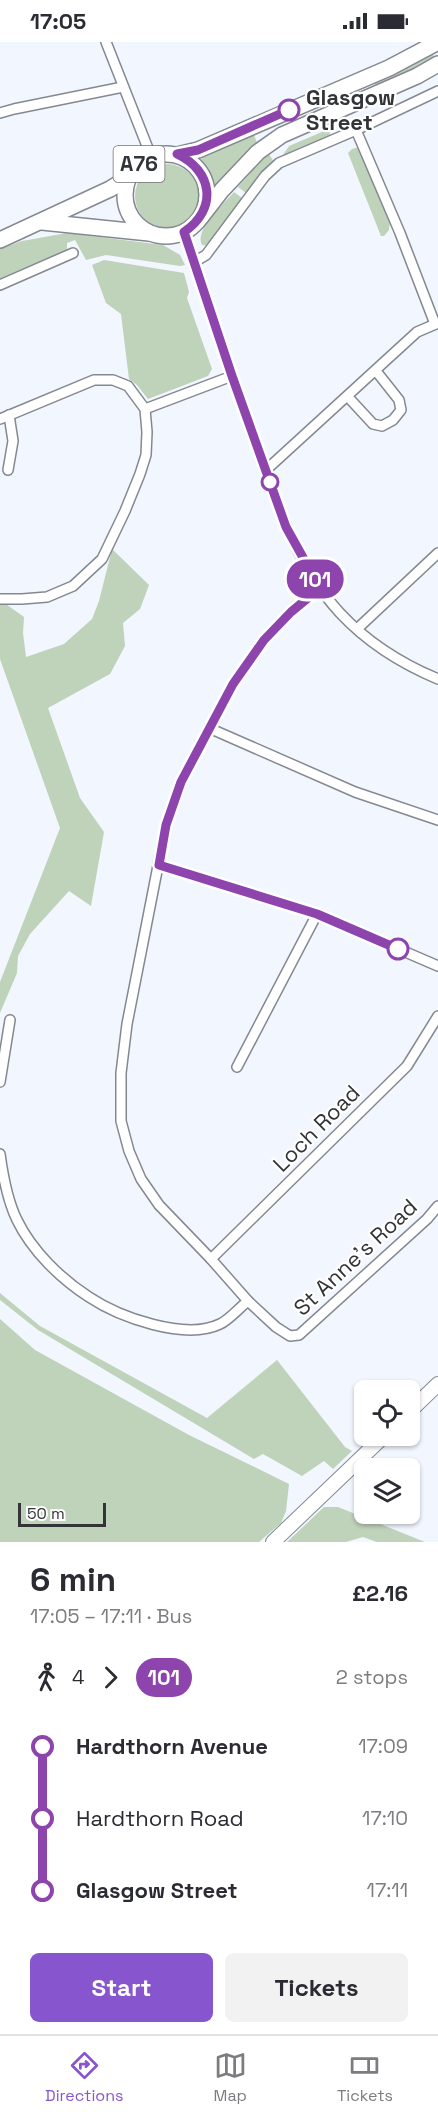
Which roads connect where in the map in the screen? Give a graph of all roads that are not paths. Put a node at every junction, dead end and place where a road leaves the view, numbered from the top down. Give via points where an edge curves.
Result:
1 (106, 42) edge
2 (438, 42) edge
3 (438, 64) edge
4 (123, 87) junction
5 (438, 91) edge
6 (0, 113) edge
7 (356, 130) junction
8 (177, 154) junction
9 (151, 156) junction
10 (128, 178) junction
11 (201, 217) junction
12 (40, 222) junction
13 (184, 232) junction
14 (152, 234) junction
15 (0, 240) edge
16 (73, 253) dead end
17 (194, 262) junction
18 (0, 285) edge
19 (437, 324) edge
20 (376, 371) junction
21 (232, 376) junction
22 (348, 397) junction
23 (145, 409) junction
24 (4, 417) edge
25 (8, 470) dead end
26 (266, 470) junction
27 (438, 553) edge
28 (320, 588) junction
29 (0, 599) edge
30 (357, 629) junction
31 (438, 679) edge
32 (209, 728) junction
33 (438, 820) edge
34 (159, 865) junction
35 (317, 914) junction
36 (438, 966) edge
37 (438, 1016) edge
38 (10, 1020) dead end
39 (237, 1067) dead end
40 (0, 1082) edge
41 (0, 1154) edge
42 (438, 1206) edge
43 (211, 1258) junction
44 (248, 1301) junction
45 (438, 1384) edge
46 (420, 1401) edge
47 (374, 1446) edge
48 (273, 1542) edge

1 - 4 street
2 - 8 main road, A76 via 359,81 198,150
3 - 11 main road via 282,135 258,152
4 - 6 street
4 - 9 street
5 - 7 street
7 - 17 street via 279,163 206,255
7 - 19 street
8 - 9 main road, A76
8 - 11 main road, A76 via 198,168 205,180 206,205
9 - 10 main road, A76
10 - 12 main road, A76
10 - 14 main road, A76 via 125,198 131,217
11 - 13 main road
12 - 14 main road
12 - 15 main road, A76
13 - 14 main road
13 - 17 street
16 - 18 street
17 - 21 street
19 - 20 street via 417,332
20 - 22 street
20 - 22 street via 399,400 400,410 393,420 382,426 373,424
21 - 23 street
21 - 26 street
22 - 26 street
23 - 24 street via 128,386 94,380
23 - 29 street via 146,455 102,559 73,585 47,597
24 - 25 street via 13,441
26 - 28 street via 286,527
27 - 30 street
28 - 30 street
28 - 32 street via 264,640
30 - 31 street via 378,647
32 - 33 street via 355,792
32 - 34 street via 181,782 166,825
34 - 35 street
34 - 43 street via 127,1024 121,1121 141,1179 159,1205
35 - 36 street
35 - 39 street
37 - 43 street, Loch Road via 407,1066
38 - 40 street
41 - 44 street via 4,1181 18,1220 34,1247 89,1298 170,1330 220,1324
42 - 44 street, St Anne's Road via 299,1335 290,1336 276,1328
43 - 44 street
45 - 46 street
47 - 48 street

